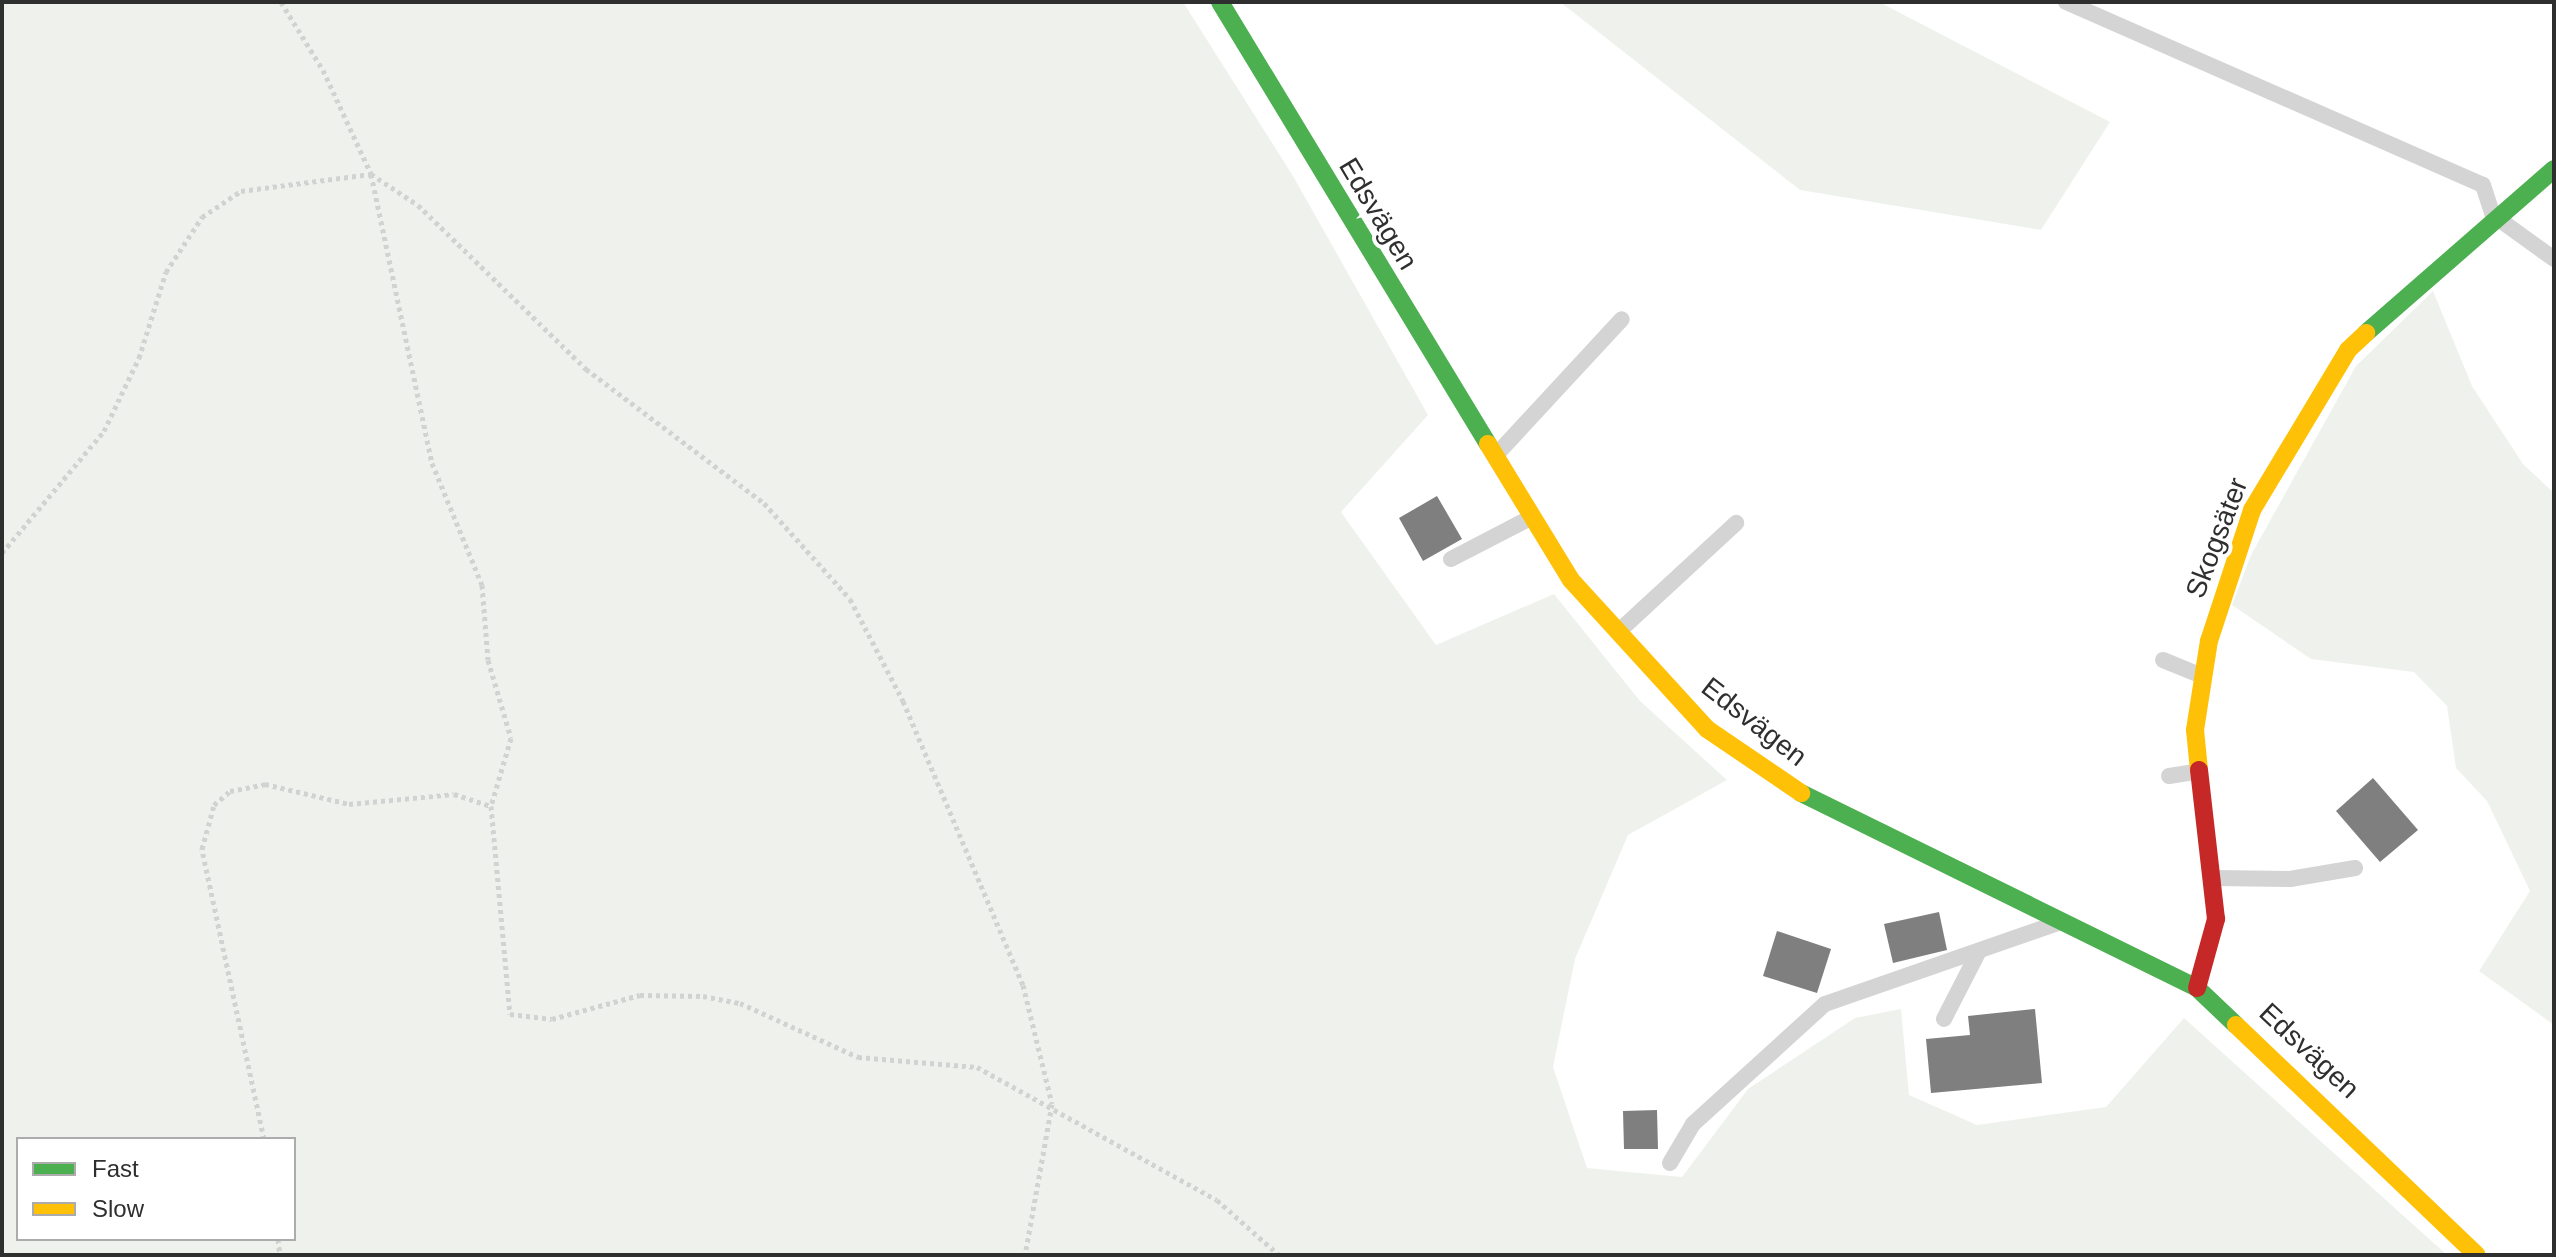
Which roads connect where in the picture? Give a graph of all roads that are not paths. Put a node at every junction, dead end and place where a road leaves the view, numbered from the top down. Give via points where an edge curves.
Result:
1 (1220, 2) edge
2 (2066, 2) edge
3 (2554, 169) edge
4 (2493, 215) junction
5 (2554, 259) edge
6 (1622, 319) dead end
7 (1492, 459) junction
8 (1530, 518) junction
9 (1736, 523) dead end
10 (1451, 559) dead end
11 (1617, 633) junction
12 (2163, 660) dead end
13 (2203, 677) junction
14 (2201, 771) junction
15 (2169, 776) dead end
16 (2355, 868) dead end
17 (2214, 878) junction
18 (2066, 919) junction
19 (1979, 951) junction
20 (2197, 988) junction
21 (1944, 1019) dead end
22 (1670, 1163) dead end
23 (2477, 1255) edge

1 - 7 street, Edsvägen
2 - 4 lane via 2483,185
3 - 4 street, Skogsäter
4 - 5 lane
4 - 13 street, Skogsäter via 2348,350 2298,423 2252,510
6 - 7 lane
7 - 8 street, Edsvägen
8 - 10 lane
8 - 11 street, Edsvägen
9 - 11 lane
11 - 18 street, Edsvägen via 1707,729 1824,809
12 - 13 lane
13 - 14 street, Skogsäter via 2195,730
14 - 15 lane
14 - 17 street, Skogsäter
16 - 17 lane via 2290,879
17 - 20 street, Skogsäter via 2216,919
18 - 19 lane
18 - 20 street, Edsvägen
19 - 21 lane
19 - 22 lane via 1825,1004 1693,1124
20 - 23 street, Edsvägen

